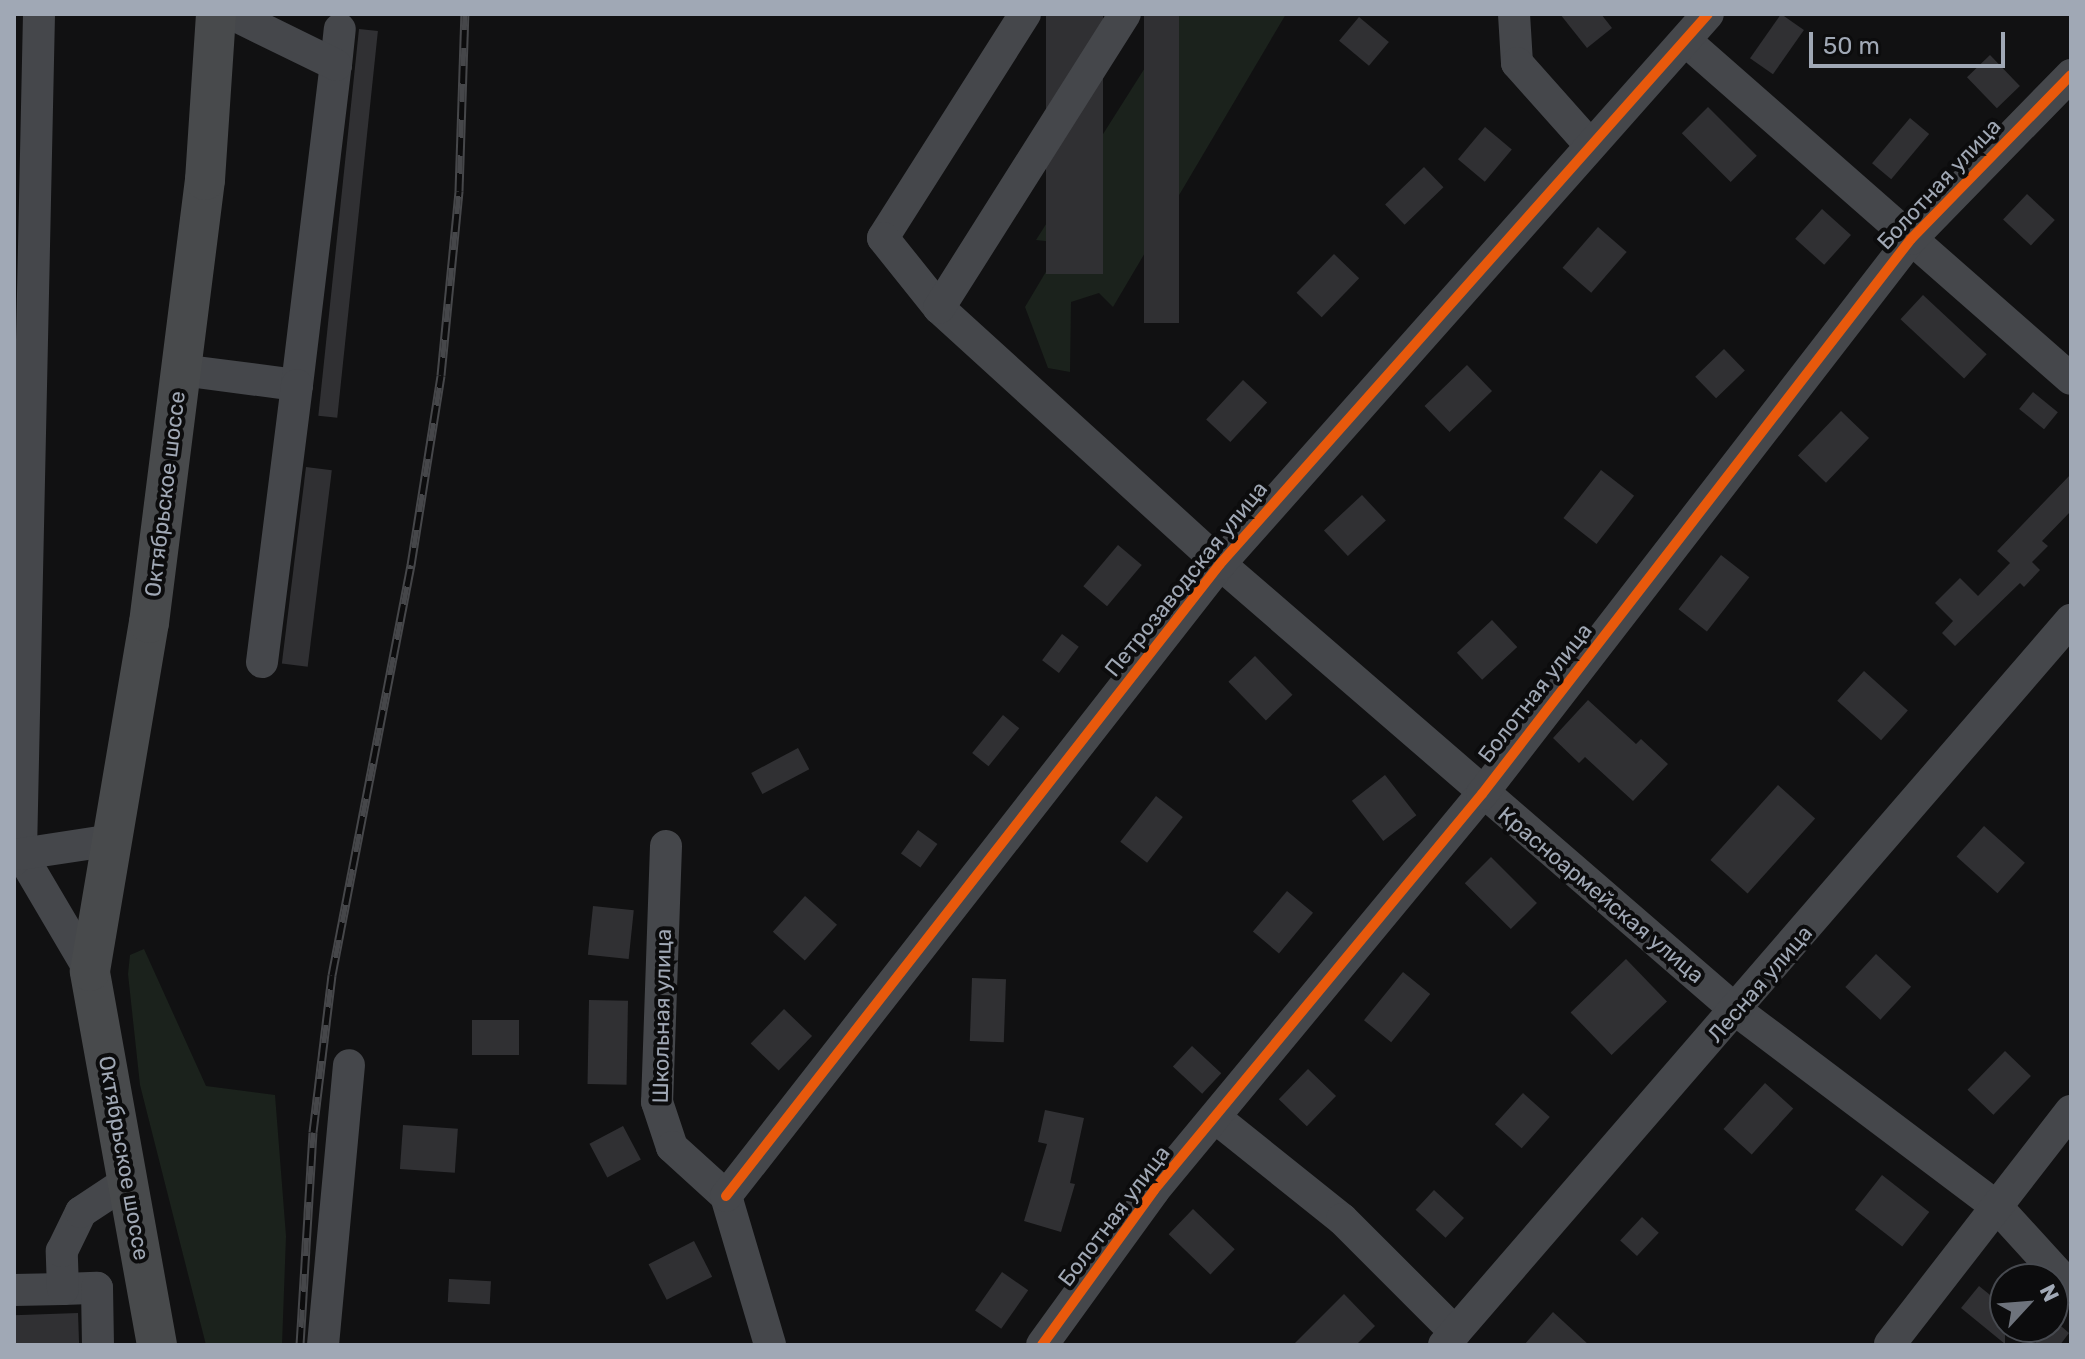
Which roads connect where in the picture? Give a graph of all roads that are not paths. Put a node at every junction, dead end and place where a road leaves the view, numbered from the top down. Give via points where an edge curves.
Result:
1 (39, 14) edge
2 (216, 14) edge
3 (232, 14) edge
4 (1025, 14) edge
5 (1125, 14) edge
6 (1514, 14) edge
7 (1708, 14) edge
8 (340, 29) dead end
9 (1686, 41) junction
10 (336, 65) junction
11 (2071, 75) edge
12 (1590, 145) junction
13 (1911, 239) junction
14 (939, 308) junction
15 (181, 370) junction
16 (2071, 379) edge
17 (297, 385) junction
18 (1220, 564) junction
19 (2071, 620) edge
20 (262, 662) dead end
21 (1482, 794) junction
22 (114, 840) junction
23 (666, 846) dead end
24 (18, 857) edge
25 (90, 971) junction
26 (1737, 1011) junction
27 (349, 1065) dead end
28 (2071, 1111) edge
29 (1217, 1119) junction
30 (128, 1181) junction
31 (726, 1196) junction
32 (1998, 1208) junction
33 (2071, 1288) edge
34 (63, 1289) junction
35 (14, 1290) edge
36 (1449, 1339) edge
37 (1890, 1344) edge
38 (98, 1345) edge
39 (157, 1345) edge
40 (323, 1345) edge
41 (770, 1345) edge
42 (1042, 1345) edge

1 - 24 street
2 - 15 main road, Октябрьское шоссе via 205,180
3 - 10 street
4 - 14 street, Красноармейская улица via 883,238
5 - 14 street
6 - 12 street via 1517,63
7 - 9 street, Петрозаводская улица
8 - 10 street
9 - 12 street, Петрозаводская улица
9 - 13 street
10 - 17 street
11 - 13 street, Болотная улица
12 - 18 street, Петрозаводская улица
13 - 16 street
13 - 21 street, Болотная улица
14 - 18 street, Красноармейская улица
15 - 17 street
15 - 22 main road, Октябрьское шоссе via 149,623
17 - 20 street
18 - 21 street, Красноармейская улица
18 - 31 street, Петрозаводская улица
19 - 26 street, Лесная улица
21 - 26 street, Красноармейская улица
21 - 29 street, Болотная улица
22 - 24 street
22 - 25 main road, Октябрьское шоссе
23 - 31 street, Школьная улица via 657,1102 672,1147
24 - 25 street, Октябрьское шоссе
25 - 30 main road, Октябрьское шоссе
26 - 32 street, Красноармейская улица
26 - 36 street, Лесная улица
27 - 40 street
28 - 32 street
29 - 36 street via 1342,1219
29 - 42 street, Болотная улица via 1154,1190
30 - 34 street via 81,1212 62,1251
30 - 39 main road, Октябрьское шоссе
31 - 41 street
32 - 33 street, Красноармейская улица
32 - 37 street
34 - 35 street
34 - 38 street via 97,1288

